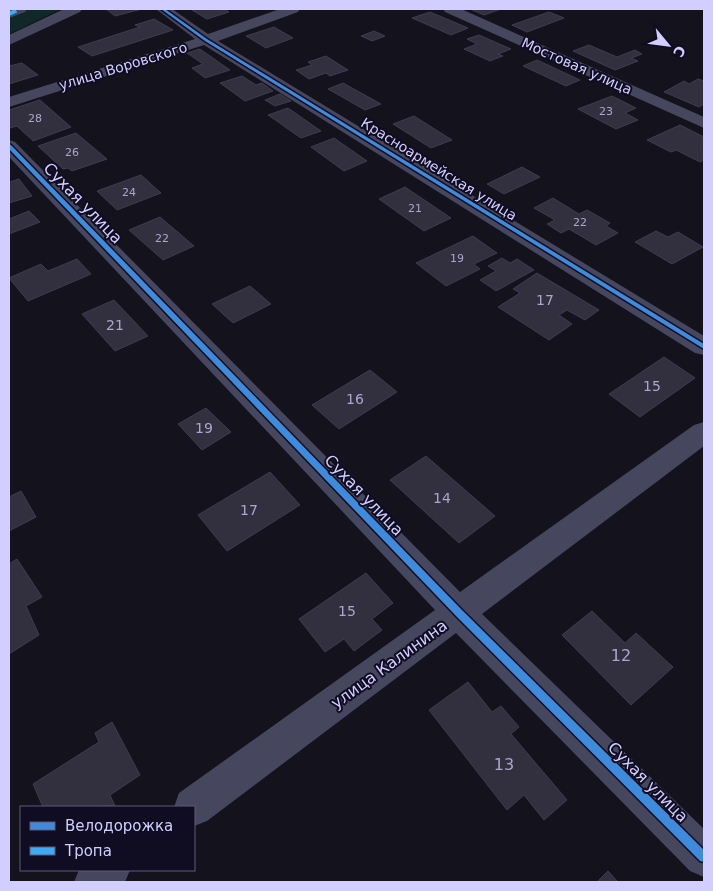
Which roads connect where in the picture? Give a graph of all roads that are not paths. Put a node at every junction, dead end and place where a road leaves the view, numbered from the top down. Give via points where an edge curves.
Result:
1 (20, 9) edge
2 (75, 9) edge
3 (163, 9) edge
4 (293, 9) edge
5 (450, 9) edge
6 (9, 14) edge
7 (206, 40) junction
8 (9, 41) edge
9 (9, 102) edge
10 (704, 123) edge
11 (9, 146) edge
12 (704, 347) edge
13 (704, 432) edge
14 (459, 613) junction
15 (194, 806) edge
16 (704, 857) edge
17 (109, 871) edge
18 (94, 882) edge

1 - 6 street
2 - 8 street
3 - 7 street, Красноармейская улица
4 - 7 street, улица Воровского
5 - 10 street, Мостовая улица
7 - 9 street, улица Воровского
7 - 12 street, Красноармейская улица
11 - 14 street, Сухая улица
13 - 14 street, улица Калинина
14 - 15 street, улица Калинина
14 - 16 street, Сухая улица
17 - 18 street

